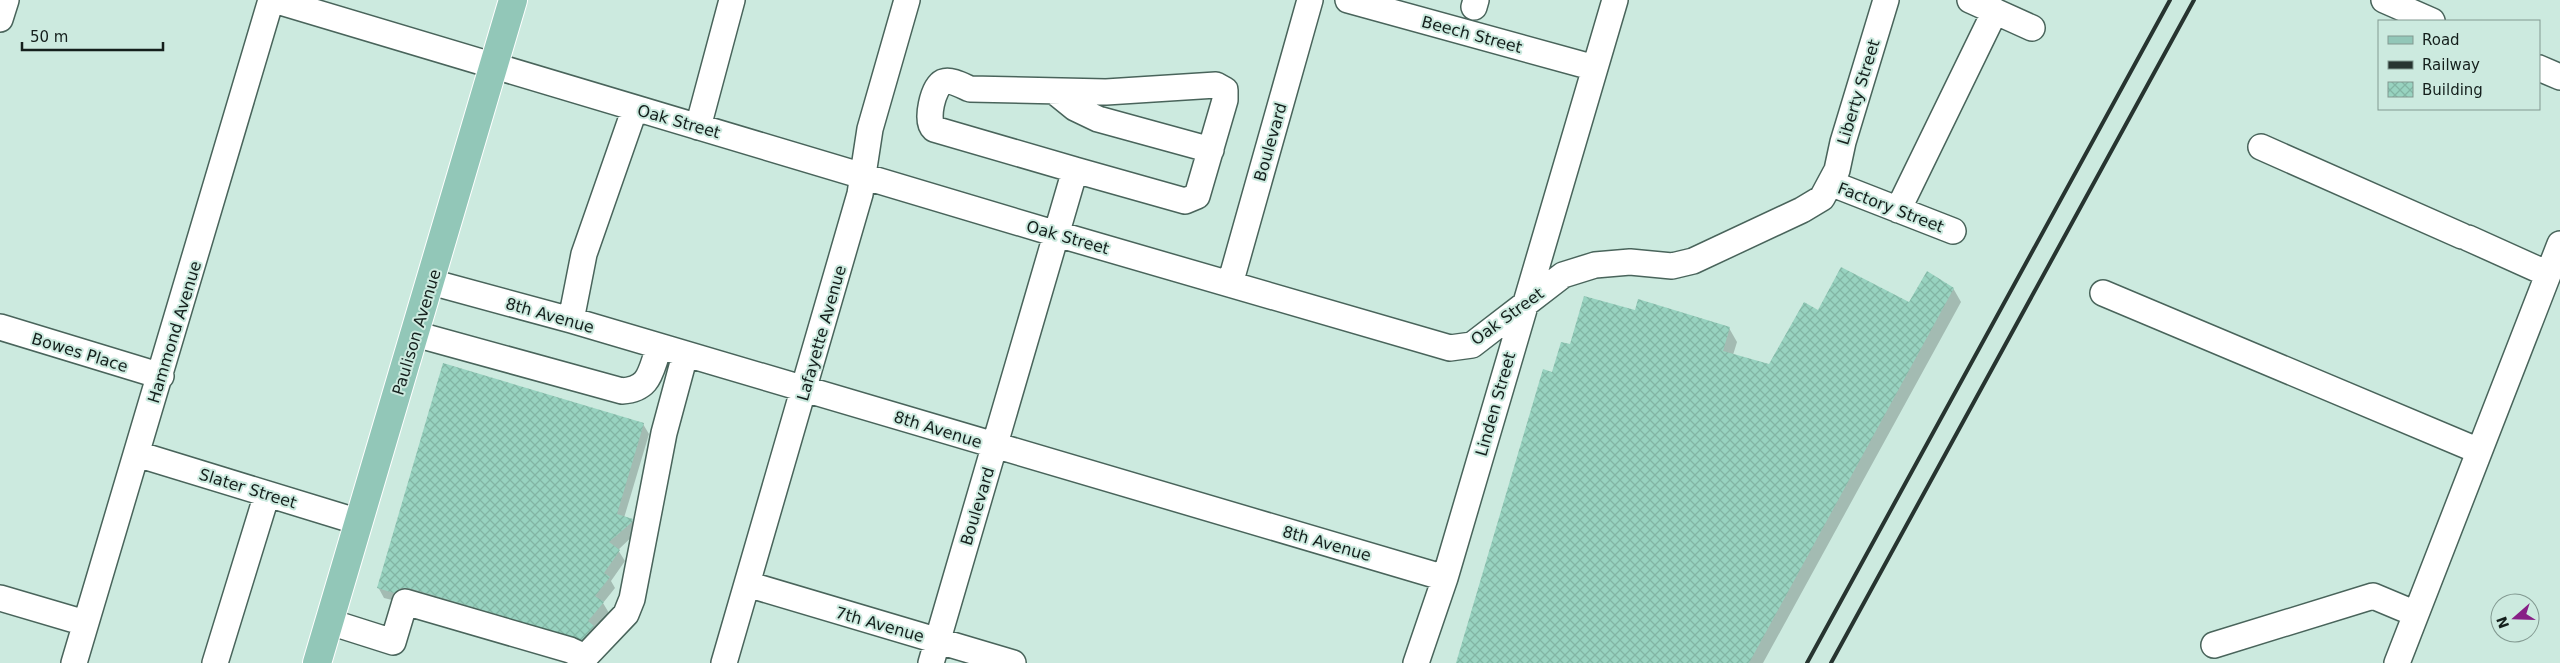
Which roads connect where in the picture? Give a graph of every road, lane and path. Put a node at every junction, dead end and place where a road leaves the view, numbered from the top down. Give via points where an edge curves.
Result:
1 (6, 0) edge
2 (272, 0) edge
3 (513, 0) edge
4 (732, 0) edge
5 (907, 0) edge
6 (1310, 0) edge
7 (1348, 0) edge
8 (1615, 0) edge
9 (1886, 0) edge
10 (1970, 0) edge
11 (2384, 0) edge
12 (1995, 11) junction
13 (0, 19) edge
14 (2430, 20) edge
15 (2032, 28) dead end
16 (494, 66) junction
17 (1595, 68) junction
18 (2540, 68) edge
19 (2560, 77) edge
20 (1054, 91) junction
21 (635, 108) junction
22 (698, 127) junction
23 (2261, 147) dead end
24 (1211, 150) junction
25 (1075, 170) junction
26 (863, 174) junction
27 (1830, 183) junction
28 (1898, 210) junction
29 (1953, 231) dead end
30 (1057, 234) junction
31 (2560, 244) edge
32 (2548, 274) junction
33 (431, 282) junction
34 (1230, 284) junction
35 (2103, 293) dead end
36 (1524, 305) junction
37 (571, 320) junction
38 (0, 328) edge
39 (415, 334) junction
40 (659, 348) junction
41 (685, 355) junction
42 (161, 376) junction
43 (805, 388) junction
44 (996, 446) junction
45 (2479, 451) junction
46 (137, 454) junction
47 (267, 494) junction
48 (359, 522) junction
49 (1445, 578) junction
50 (747, 584) junction
51 (0, 598) edge
52 (2416, 614) junction
53 (330, 622) junction
54 (85, 623) junction
55 (2214, 645) dead end
56 (934, 652) edge
57 (74, 663) edge
58 (215, 663) edge
59 (317, 663) edge
60 (724, 663) edge
61 (1013, 663) edge
62 (1416, 663) edge
63 (2397, 663) edge

1 - 13 street
2 - 16 street, Oak Street
2 - 42 street, Hammond Avenue
3 - 16 main road, Paulison Avenue
4 - 22 street
5 - 26 street, Lafayette Avenue via 870,129
6 - 34 street, Boulevard
7 - 17 street, Beech Street
8 - 17 street, Linden Street
9 - 27 street, Liberty Street via 1837,170
10 - 12 street
11 - 14 street
12 - 15 street
12 - 28 street
16 - 21 street, Oak Street
16 - 33 main road, Paulison Avenue
17 - 36 street, Linden Street
18 - 19 street
20 - 24 street via 1075,108 1098,119
20 - 24 street via 1106,92 1216,85 1224,90 1225,100
20 - 25 street via 970,89 946,81 934,95 930,122 938,130
21 - 22 street, Oak Street
21 - 37 street via 584,254
22 - 26 street, Oak Street
23 - 32 street
24 - 25 street via 1197,196 1185,201
25 - 30 street, Boulevard
26 - 30 street, Oak Street
26 - 43 street, Lafayette Avenue
27 - 28 street, Factory Street
27 - 36 street, Oak Street via 1822,198 1802,210 1710,254 1672,266 1630,262 1596,264 1563,275
28 - 29 street, Factory Street
30 - 34 street, Oak Street
30 - 44 street, Boulevard
31 - 32 street
32 - 45 street
33 - 37 street, 8th Avenue
33 - 39 main road, Paulison Avenue
34 - 36 street, Oak Street via 1450,348 1472,345
35 - 45 street
36 - 49 street, Linden Street
37 - 40 street, 8th Avenue
38 - 42 street, Bowes Place
39 - 40 street via 622,391 635,390 645,384
39 - 48 main road, Paulison Avenue
40 - 41 street, 8th Avenue
41 - 43 street, 8th Avenue
41 - 53 street via 664,433 632,599 626,614 587,655 405,602 393,642
42 - 46 street, Hammond Avenue
43 - 44 street, 8th Avenue
43 - 50 street, Lafayette Avenue
44 - 49 street, 8th Avenue
44 - 56 street, Boulevard
45 - 52 street
46 - 47 street, Slater Street
46 - 54 street, Hammond Avenue
47 - 48 street, Slater Street
47 - 58 street
48 - 53 main road, Paulison Avenue
49 - 62 street, Linden Street
50 - 56 street, 7th Avenue
50 - 60 street, Lafayette Avenue
51 - 54 street
52 - 55 street via 2372,596
52 - 63 street
53 - 59 main road, Paulison Avenue
54 - 57 street, Hammond Avenue
56 - 61 street, 7th Avenue

